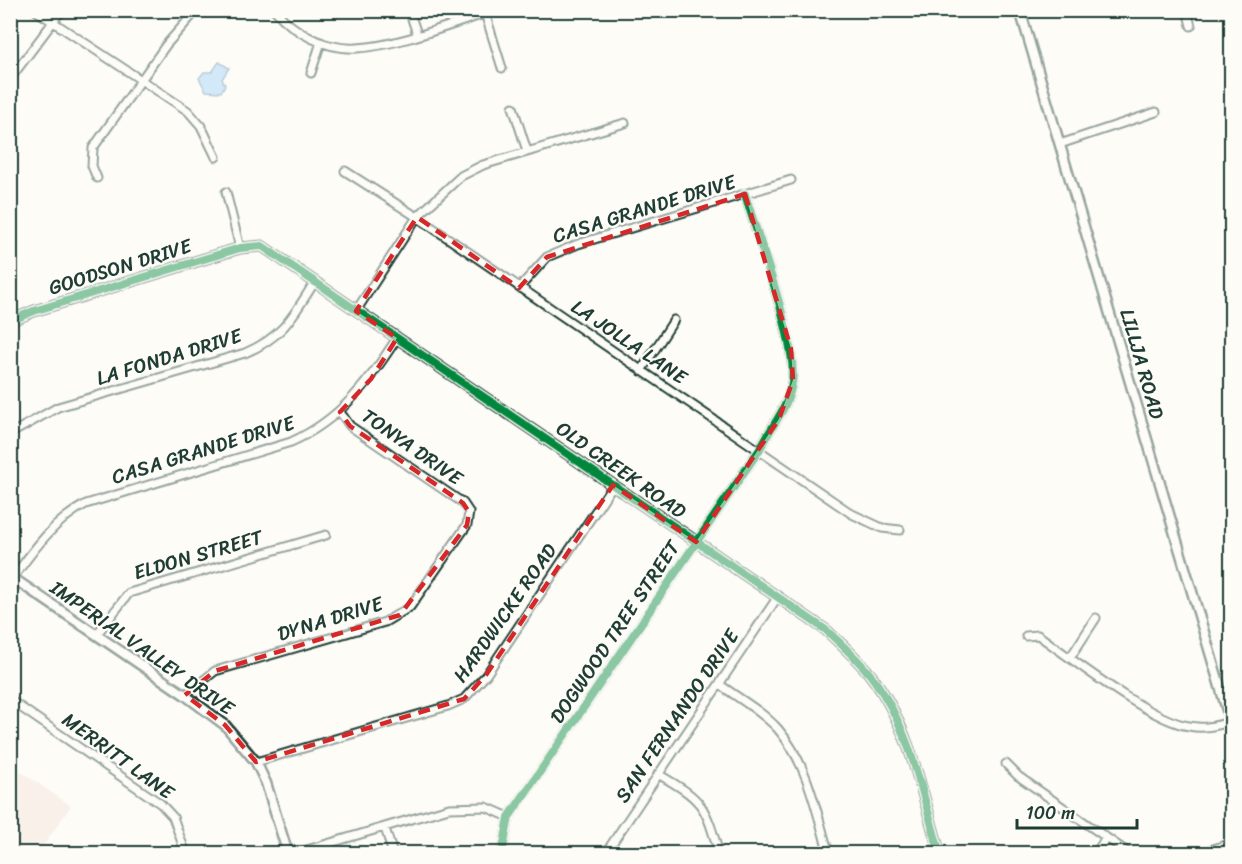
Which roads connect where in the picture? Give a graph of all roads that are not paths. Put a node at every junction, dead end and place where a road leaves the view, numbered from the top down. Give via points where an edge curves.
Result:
1 (35, 10) edge
2 (62, 10) edge
3 (197, 10) edge
4 (275, 10) edge
5 (409, 10) edge
6 (496, 10) edge
7 (1031, 10) edge
8 (1187, 10) edge
9 (485, 12) edge
10 (1020, 12) edge
11 (52, 23) junction
12 (1191, 26) dead end
13 (417, 34) junction
14 (321, 42) junction
15 (502, 68) dead end
16 (311, 74) dead end
17 (10, 79) edge
18 (139, 81) junction
19 (513, 106) dead end
20 (1156, 112) dead end
21 (625, 123) dead end
22 (1060, 144) junction
23 (527, 152) junction
24 (216, 157) dead end
25 (345, 171) dead end
26 (97, 178) dead end
27 (791, 180) dead end
28 (226, 192) dead end
29 (745, 194) junction
30 (417, 217) junction
31 (240, 248) junction
32 (314, 283) junction
33 (519, 288) junction
34 (356, 311) junction
35 (674, 320) dead end
36 (10, 321) edge
37 (397, 338) junction
38 (641, 371) junction
39 (340, 412) junction
40 (10, 434) edge
41 (760, 449) junction
42 (613, 485) junction
43 (900, 530) dead end
44 (326, 535) dead end
45 (458, 539) joint
46 (696, 542) junction
47 (12, 579) edge
48 (777, 598) junction
49 (1096, 618) dead end
50 (97, 634) junction
51 (1026, 636) dead end
52 (1071, 658) junction
53 (719, 684) junction
54 (185, 695) junction
55 (10, 700) edge
56 (1231, 724) edge
57 (256, 762) junction
58 (1006, 764) dead end
59 (658, 774) junction
60 (509, 817) junction
61 (385, 828) junction
62 (1106, 838) junction
63 (1232, 843) edge
64 (186, 854) edge
65 (288, 854) edge
66 (293, 854) edge
67 (393, 854) edge
68 (502, 854) edge
69 (605, 854) edge
70 (719, 854) edge
71 (829, 854) edge
72 (939, 854) edge
73 (1095, 854) edge
74 (1130, 854) edge
75 (1197, 854) edge

1 - 11 street
2 - 11 street
3 - 18 street
4 - 14 street via 284,21
5 - 13 street
6 - 9 street
7 - 10 street
8 - 12 street
9 - 13 street
9 - 15 street
10 - 22 street, LILLJA ROAD
11 - 17 street
11 - 18 street
13 - 14 street via 356,49
14 - 16 street
18 - 24 street via 188,111 201,126
18 - 26 street via 93,148 92,166
19 - 23 street
20 - 22 street
21 - 23 street
22 - 56 street, LILLJA ROAD
23 - 30 street via 461,176
25 - 30 street, LA JOLLA LANE
27 - 29 street, CASA GRANDE DRIVE
28 - 31 street
29 - 33 street, CASA GRANDE DRIVE via 547,256
29 - 41 street, DOGWOOD TREE STREET via 791,349 793,369 788,400
30 - 33 street, LA JOLLA LANE
30 - 34 street
31 - 32 street, OLD CREEK ROAD via 262,246
31 - 36 street, GOODSON DRIVE
32 - 34 street, OLD CREEK ROAD
32 - 40 street, LA FONDA DRIVE via 287,327 264,345 58,407
33 - 38 street, LA JOLLA LANE
34 - 37 street, OLD CREEK ROAD
35 - 38 street
37 - 39 street, CASA GRANDE DRIVE via 371,379
37 - 42 street, OLD CREEK ROAD
38 - 41 street, LA JOLLA LANE
39 - 45 street, TONYA DRIVE via 350,426 463,503 469,512 467,525
39 - 47 street, CASA GRANDE DRIVE via 291,442 86,504 55,526
41 - 43 street, LA JOLLA LANE via 864,521
41 - 46 street, DOGWOOD TREE STREET
42 - 46 street, OLD CREEK ROAD
42 - 57 street, HARDWICKE ROAD via 486,675 464,699
44 - 50 street, ELDON STREET via 129,593
45 - 54 street, DYNA DRIVE via 410,607 400,615 215,671
46 - 48 street, OLD CREEK ROAD
46 - 60 street, DOGWOOD TREE STREET
47 - 50 street, IMPERIAL VALLEY DRIVE
48 - 53 street, SAN FERNANDO DRIVE
48 - 72 street, OLD CREEK ROAD via 826,630 871,676 890,704 907,744
49 - 52 street
50 - 54 street, IMPERIAL VALLEY DRIVE
51 - 52 street via 1038,634
52 - 56 street via 1172,722 1206,727
53 - 59 street, SAN FERNANDO DRIVE
53 - 71 street via 776,728 791,747 803,768
54 - 57 street, IMPERIAL VALLEY DRIVE via 225,725
55 - 64 street, MERRITT LANE via 161,804 173,816
57 - 65 street, IMPERIAL VALLEY DRIVE
58 - 62 street
59 - 69 street, SAN FERNANDO DRIVE
59 - 70 street via 701,803
60 - 61 street via 486,807 470,806 450,808
60 - 68 street, DOGWOOD TREE STREET
61 - 66 street
61 - 67 street
62 - 73 street
62 - 74 street
63 - 75 street

